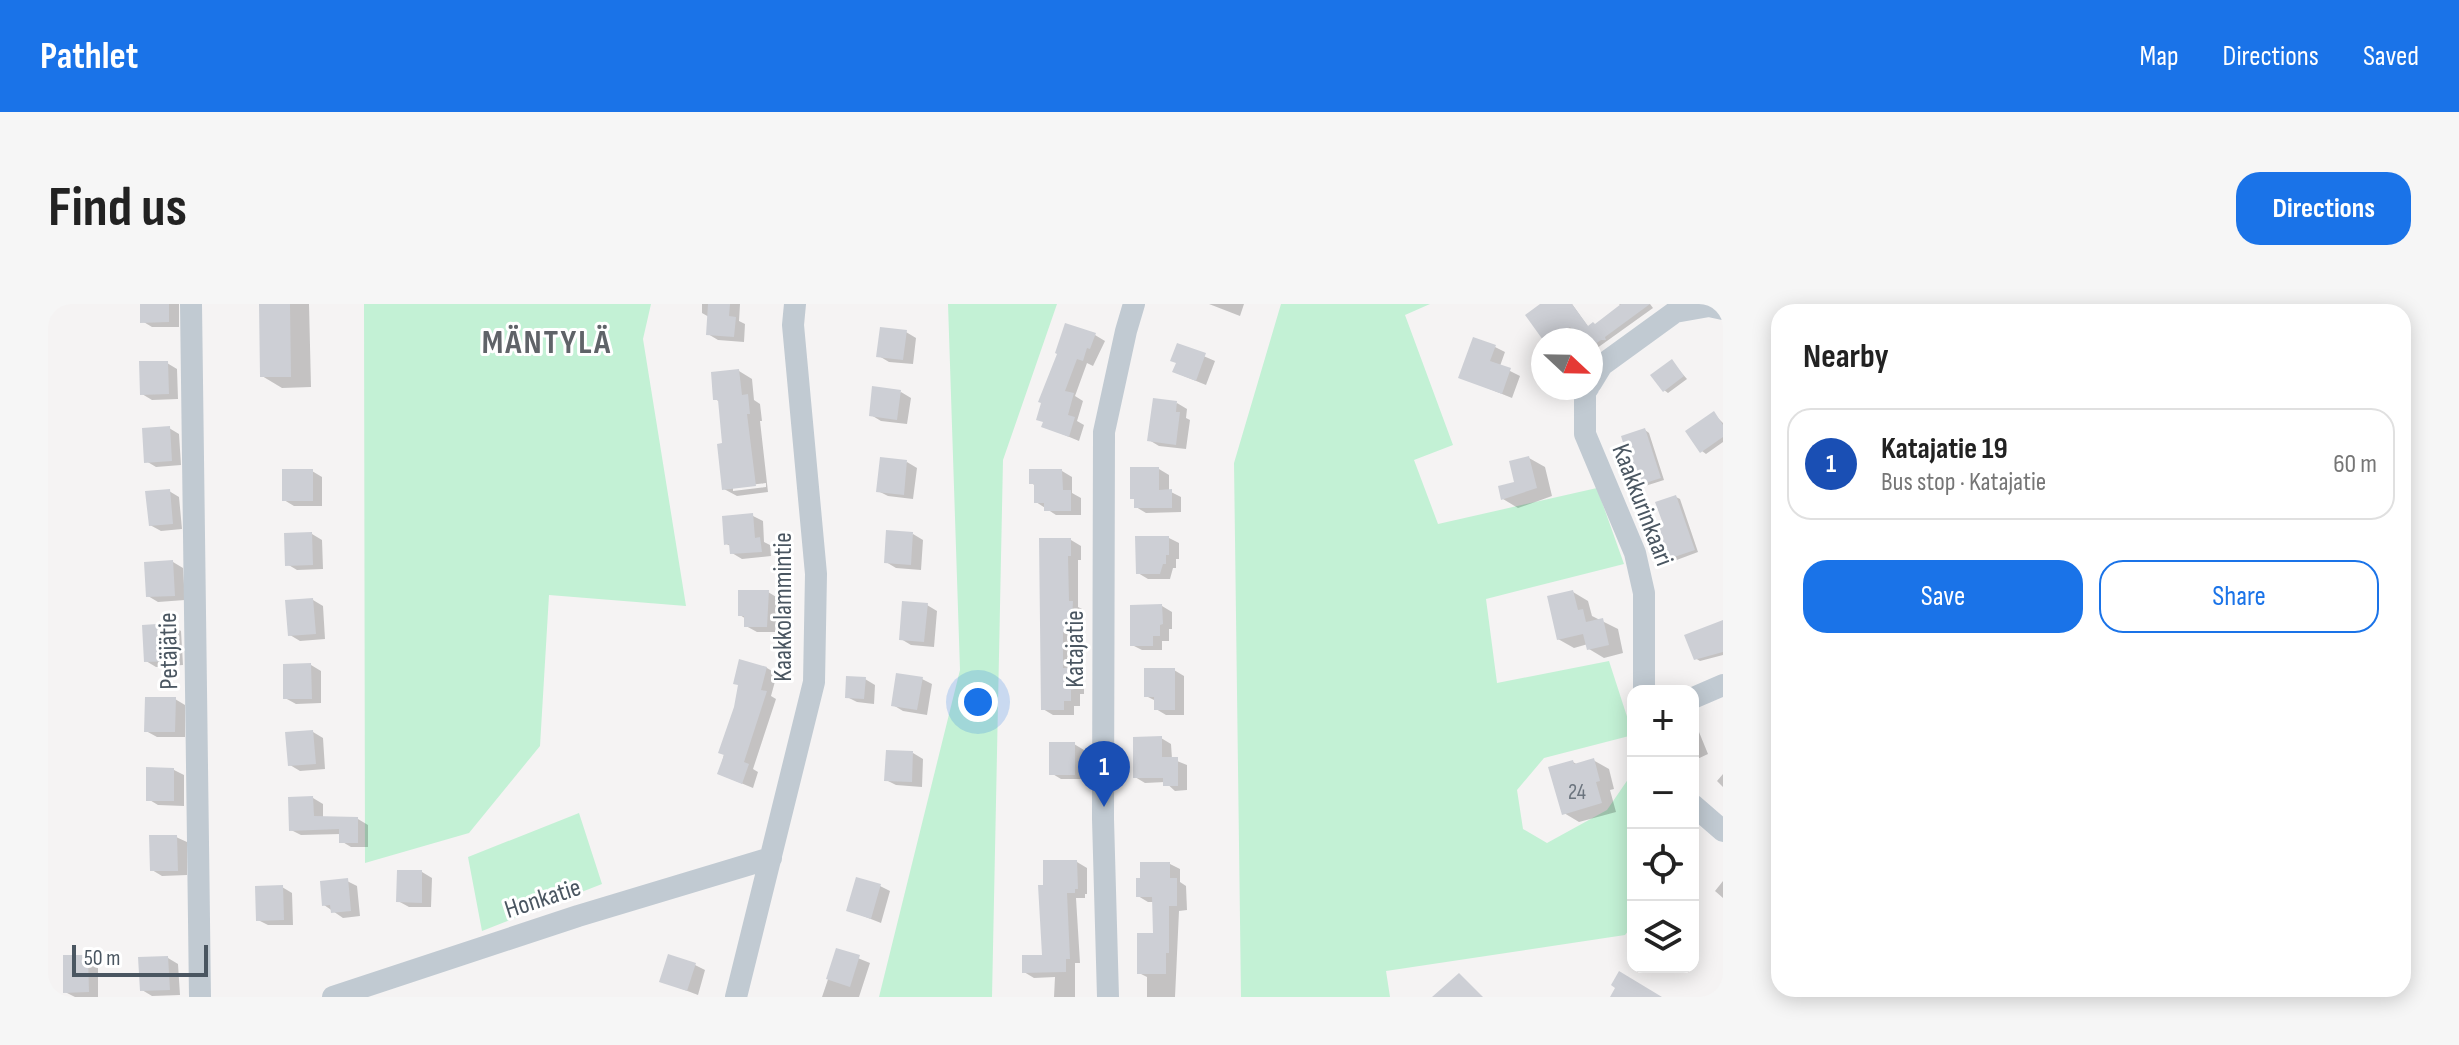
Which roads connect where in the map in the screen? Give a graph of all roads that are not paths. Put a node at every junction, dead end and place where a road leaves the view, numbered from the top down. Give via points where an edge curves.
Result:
1 (191, 304) edge
2 (795, 304) edge
3 (1134, 304) edge
4 (1723, 309) edge
5 (1603, 364) edge
6 (1585, 400) edge
7 (1644, 685) edge
8 (1723, 685) edge
9 (1699, 695) edge
10 (1699, 810) edge
11 (1723, 831) edge
12 (771, 858) junction
13 (200, 997) edge
14 (333, 997) edge
15 (736, 997) edge
16 (1108, 997) edge

1 - 13 street, Petäjätie
2 - 12 street, Kaakkolammintie via 816,574 814,682
3 - 16 street, Katajatie via 1104,432
4 - 5 street via 1675,312
6 - 7 street, Kaakkurinkaari via 1585,434 1635,553 1644,593
8 - 9 street
10 - 11 street
12 - 14 street, Honkatie
12 - 15 street, Kaakkolammintie

